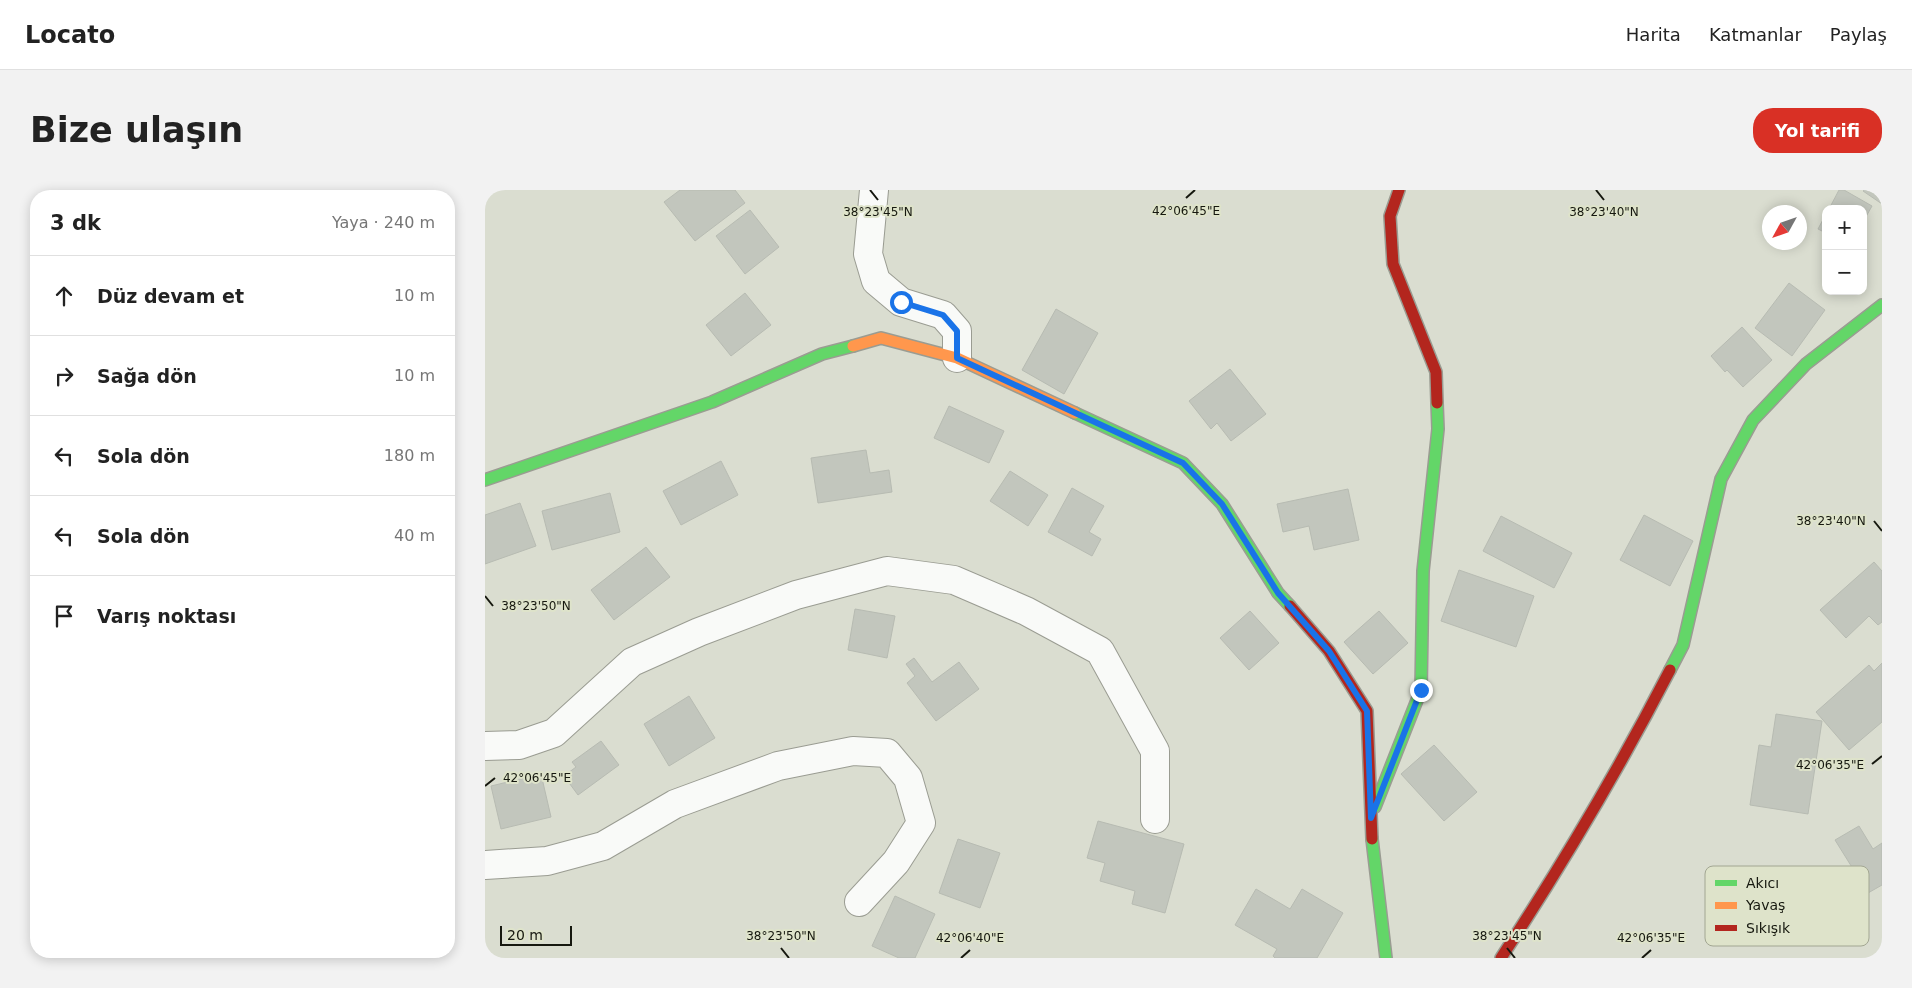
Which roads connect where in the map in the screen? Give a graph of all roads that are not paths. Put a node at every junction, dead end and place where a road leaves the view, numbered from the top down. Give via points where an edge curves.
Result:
1 (873, 190) edge
2 (1399, 190) edge
3 (1882, 305) edge
4 (957, 358) junction
5 (485, 480) edge
6 (485, 746) edge
7 (1371, 818) junction
8 (1155, 819) dead end
9 (485, 865) edge
10 (859, 902) dead end
11 (1386, 958) edge
12 (1501, 958) edge

1 - 4 street via 868,254 876,281 901,302 943,315 957,331
2 - 7 street via 1390,216 1393,264 1436,372 1437,429 1423,571 1421,690
3 - 12 street via 1806,364 1753,420 1721,479 1683,645 1632,744
4 - 5 street via 881,338 822,354 712,402
4 - 7 street via 1183,463 1222,504 1278,593 1329,651 1367,711
6 - 8 street via 519,745 554,733 632,662 691,636 796,595 887,571 954,580 1026,611 1100,651 1155,751
7 - 11 street
9 - 10 street via 547,862 603,846 675,804 777,766 853,751 887,753 908,778 921,823 896,862

